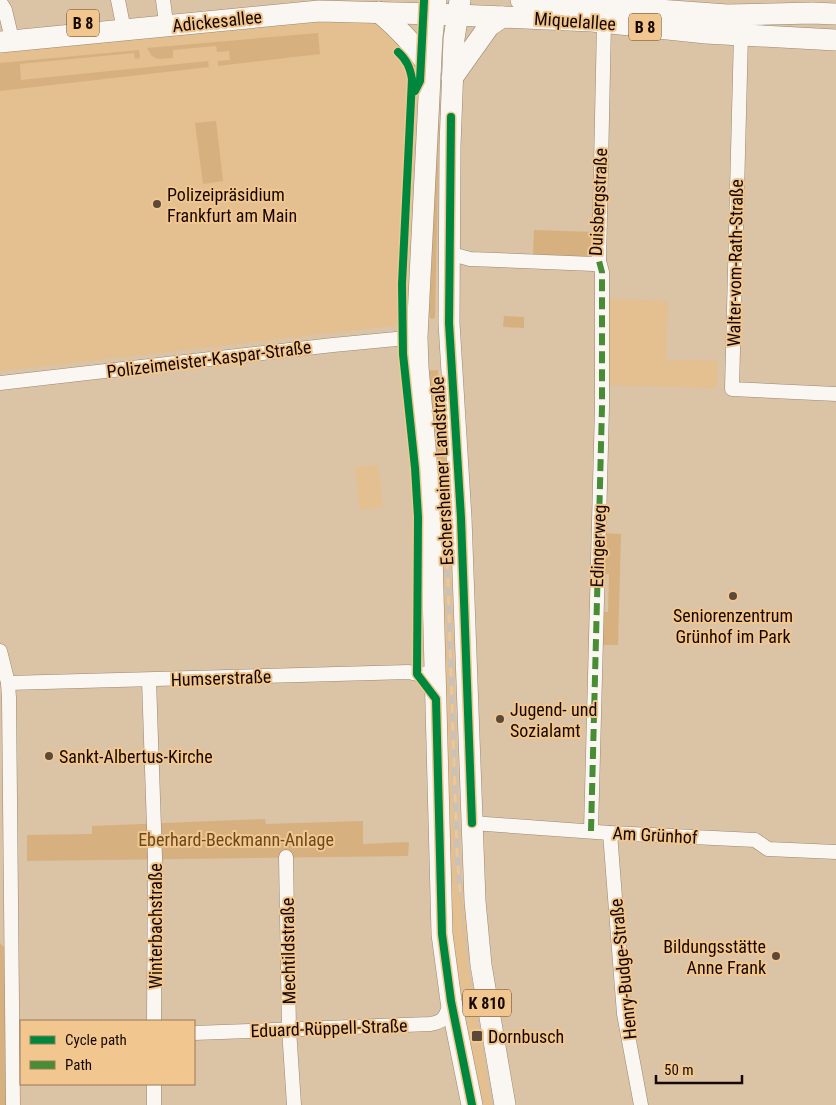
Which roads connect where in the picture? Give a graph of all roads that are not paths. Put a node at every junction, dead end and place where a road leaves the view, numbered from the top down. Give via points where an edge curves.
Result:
1 (296, 0) edge
2 (521, 0) edge
3 (0, 2) edge
4 (164, 7) edge
5 (435, 7) edge
6 (459, 7) edge
7 (120, 10) edge
8 (379, 12) junction
9 (836, 14) edge
10 (502, 17) junction
11 (604, 22) junction
12 (741, 34) junction
13 (3, 35) edge
14 (836, 40) edge
15 (430, 70) junction
16 (452, 78) junction
17 (458, 256) junction
18 (599, 261) junction
19 (436, 335) junction
20 (0, 382) edge
21 (836, 394) edge
22 (0, 651) edge
23 (435, 673) junction
24 (150, 680) junction
25 (8, 683) junction
26 (472, 823) junction
27 (591, 830) junction
28 (610, 832) junction
29 (836, 852) edge
30 (286, 856) dead end
31 (6, 929) edge
32 (451, 1001) junction
33 (154, 1020) edge
34 (289, 1029) junction
35 (195, 1033) edge
36 (17, 1038) edge
37 (154, 1085) edge
38 (13, 1105) edge
39 (154, 1105) edge
40 (294, 1105) edge
41 (472, 1105) edge
42 (505, 1105) edge
43 (641, 1105) edge

1 - 4 main road, Adickesallee / B 8
2 - 9 main road, Miquelallee / B 8 via 727,15
3 - 13 street via 6,10
4 - 7 main road, Adickesallee / B 8
5 - 6 main road, Miquelallee / B 8
5 - 8 main road, Adickesallee / B 8
5 - 15 main road, Eschersheimer Landstraße / K 810
6 - 10 main road, Miquelallee / B 8
6 - 16 main road, Eschersheimer Landstraße / K 810
7 - 13 main road, Adickesallee / B 8
8 - 13 main road, Adickesallee / B 8 via 319,11
8 - 15 main road via 410,41
10 - 11 main road, Miquelallee / B 8
10 - 16 main road via 490,26
11 - 12 main road, Miquelallee / B 8
11 - 18 street, Duisbergstraße
12 - 14 main road, Miquelallee / B 8
12 - 21 street, Walter-vom-Rath-Straße via 732,389
15 - 19 main road, Eschersheimer Landstraße / K 810
16 - 17 main road, Eschersheimer Landstraße / K 810
17 - 18 street, Duisbergstraße via 594,264
17 - 19 main road, Eschersheimer Landstraße / K 810
18 - 27 street, Edingerweg via 602,272 602,408
19 - 20 street, Polizeimeister-Kaspar-Straße
19 - 23 main road, Eschersheimer Landstraße / K 810 via 418,367 431,516
19 - 26 main road, Eschersheimer Landstraße / K 810 via 461,528
22 - 25 street
23 - 24 street, Humserstraße
23 - 32 main road, Eschersheimer Landstraße / K 810 via 442,934
24 - 25 street, Humserstraße
24 - 33 street, Winterbachstraße via 155,857
25 - 31 street via 12,836
26 - 27 street, Am Grünhof
26 - 42 main road, Eschersheimer Landstraße / K 810 via 481,965
27 - 28 street, Am Grünhof
28 - 29 street, Am Grünhof via 754,840 768,849
28 - 43 street, Henry-Budge-Straße via 624,1014
30 - 34 street, Mechtildstraße
31 - 36 street
32 - 34 street, Eduard-Rüppell-Straße via 446,1016 439,1023
32 - 41 main road, Eschersheimer Landstraße / K 810
34 - 35 street, Eduard-Rüppell-Straße
34 - 40 street, Mechtildstraße
36 - 38 street
37 - 39 street

